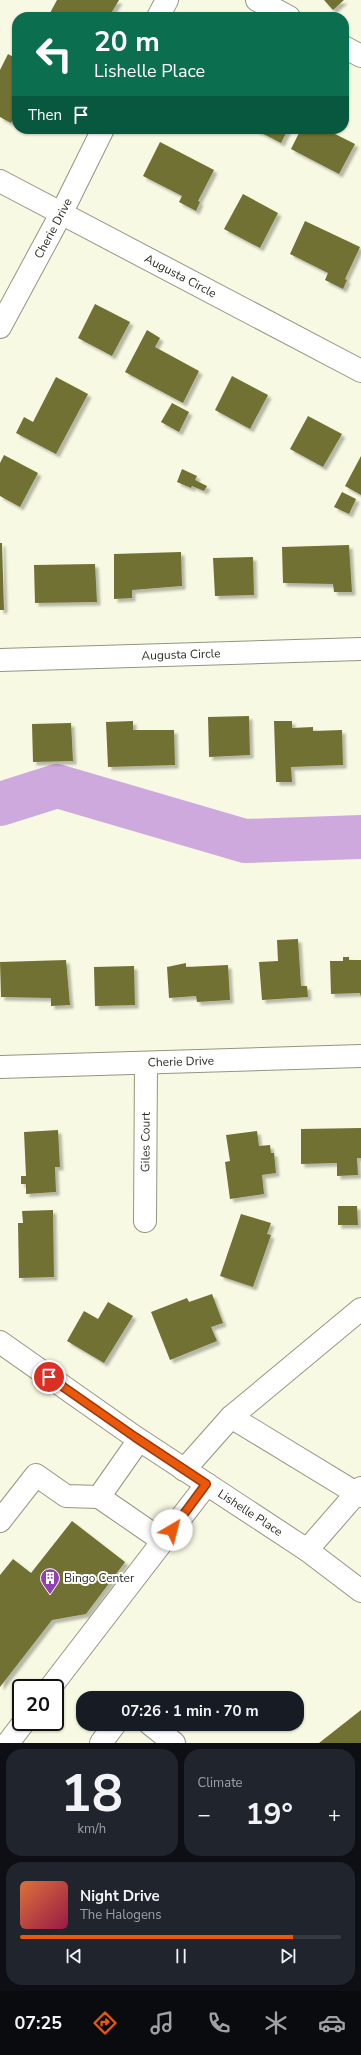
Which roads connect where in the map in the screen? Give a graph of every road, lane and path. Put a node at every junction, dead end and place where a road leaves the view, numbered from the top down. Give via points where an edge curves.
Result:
1 (167, 0) edge
2 (257, 0) edge
3 (161, 12) edge
4 (280, 12) edge
5 (349, 50) edge
6 (361, 56) edge
7 (101, 134) edge
8 (0, 181) edge
9 (62, 212) junction
10 (0, 327) edge
11 (361, 371) edge
12 (361, 649) edge
13 (0, 660) edge
14 (361, 1056) edge
15 (146, 1063) junction
16 (0, 1067) edge
17 (145, 1220) dead end
18 (361, 1309) edge
19 (0, 1342) edge
20 (231, 1417) junction
21 (139, 1440) junction
22 (184, 1470) junction
23 (206, 1484) junction
24 (359, 1492) edge
25 (99, 1497) junction
26 (0, 1521) edge
27 (163, 1541) junction
28 (307, 1550) junction
29 (361, 1591) edge
30 (57, 1679) edge
31 (17, 1731) edge
32 (110, 1731) edge
33 (159, 1731) edge
34 (8, 1743) edge
35 (101, 1743) edge
36 (174, 1743) edge

1 - 3 street
2 - 4 street
5 - 6 street
7 - 9 street, Cherie Drive
8 - 9 street, Augusta Circle
9 - 10 street, Cherie Drive
9 - 11 street, Augusta Circle
12 - 13 street, Augusta Circle
14 - 15 street, Cherie Drive
15 - 16 street, Cherie Drive
15 - 17 street, Giles Court
18 - 20 street
19 - 21 street, Lishelle Place
20 - 22 street
20 - 24 street
21 - 22 street, Lishelle Place
21 - 25 street
22 - 23 street, Lishelle Place
23 - 27 street
23 - 28 street, Lishelle Place
24 - 28 street
25 - 26 street via 66,1496 36,1474
25 - 27 street
27 - 30 street
28 - 29 street, Lishelle Place
31 - 34 street
32 - 35 street
33 - 36 street

